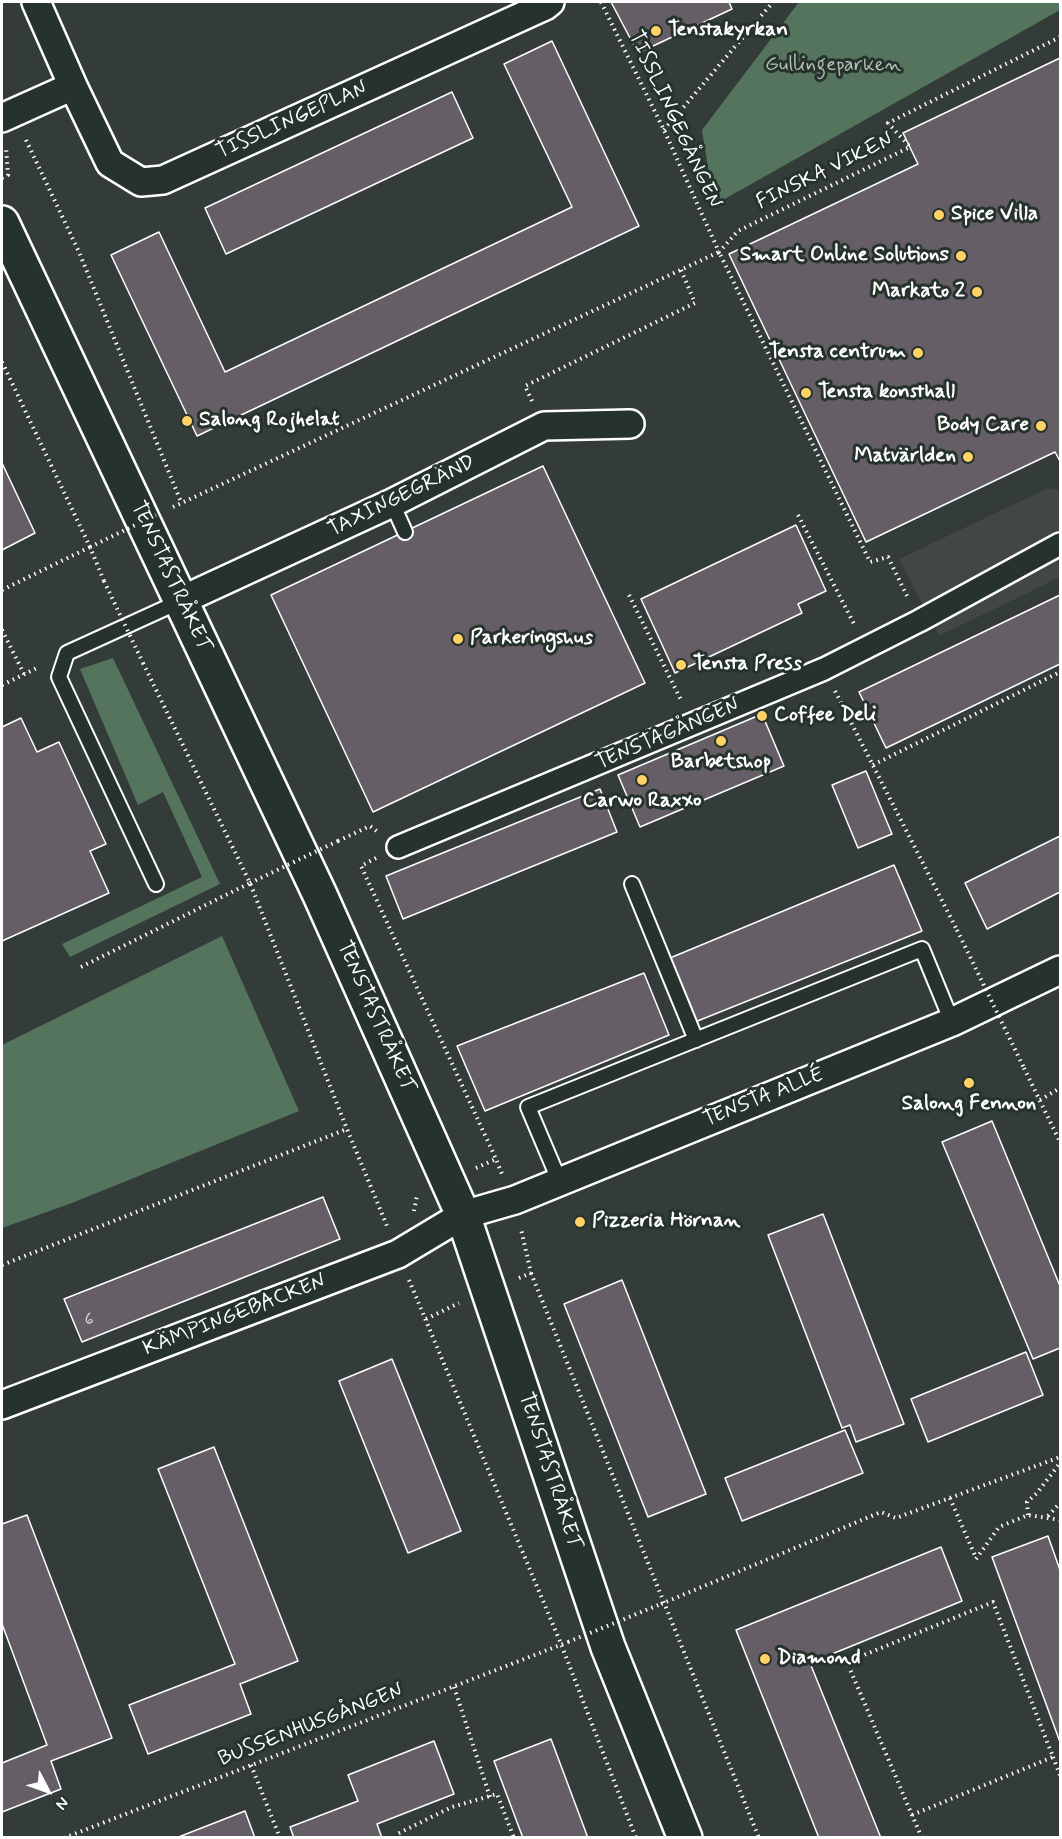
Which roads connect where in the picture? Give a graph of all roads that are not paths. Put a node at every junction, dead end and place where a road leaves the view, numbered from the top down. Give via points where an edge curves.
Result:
1 (36, 2) edge
2 (550, 2) edge
3 (73, 86) junction
4 (12, 124) edge
5 (2, 223) edge
6 (630, 424) dead end
7 (392, 503) junction
8 (405, 532) dead end
9 (1060, 544) edge
10 (182, 600) junction
11 (398, 847) road end
12 (156, 884) dead end
13 (632, 884) dead end
14 (1060, 970) edge
15 (952, 1022) junction
16 (696, 1040) junction
17 (559, 1180) junction
18 (463, 1215) junction
19 (2, 1405) edge
20 (685, 1838) edge

1 - 3 street, TISSLINGEPLAN
2 - 3 street, TISSLINGEPLAN via 163,180 141,182 110,163
3 - 4 street
5 - 10 street, TENSTASTRÅKET
6 - 7 street, TAXINGEGRÄND via 544,426
7 - 8 lane
7 - 10 street, TAXINGEGRÄND
9 - 11 street, TENSTAGÅNGEN via 824,669
10 - 12 lane via 67,653 59,677
10 - 18 street, TENSTASTRÅKET
13 - 16 lane
14 - 15 street, TENSTA ALLÉ
15 - 16 lane via 922,949
15 - 17 street, TENSTA ALLÉ
16 - 17 lane via 528,1107
17 - 18 street, TENSTA ALLÉ via 515,1200
18 - 19 street, KÄMPINGEBACKEN
18 - 20 street, TENSTASTRÅKET via 608,1647

